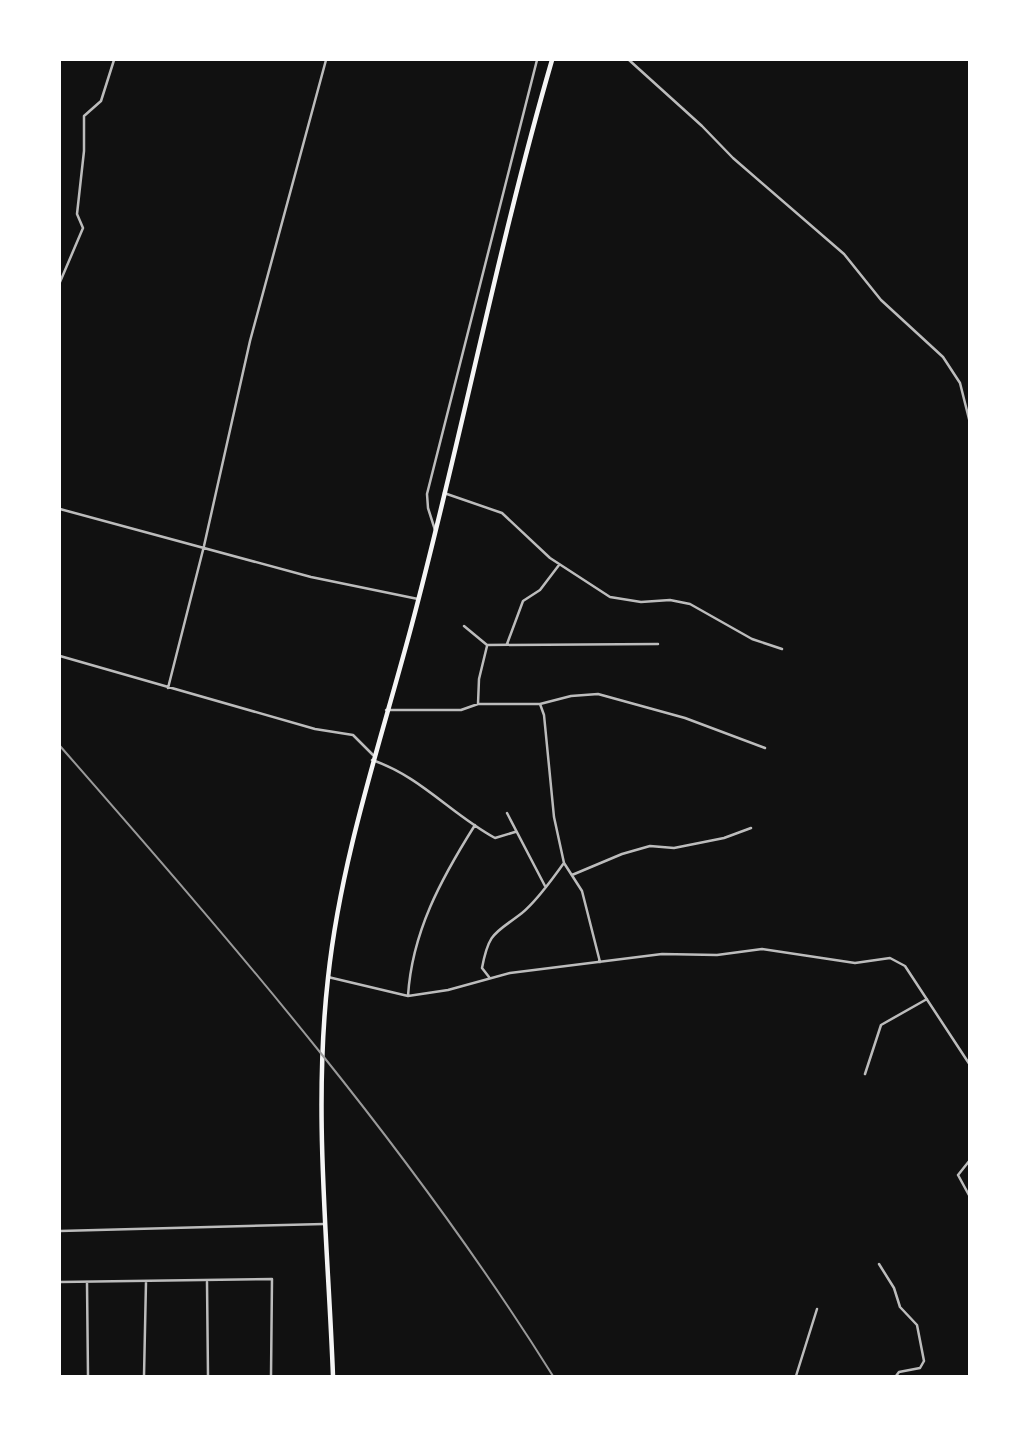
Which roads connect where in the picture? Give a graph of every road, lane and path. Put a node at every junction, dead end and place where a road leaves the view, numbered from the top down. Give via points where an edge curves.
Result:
1 (114, 60) edge
2 (326, 60) edge
3 (537, 60) edge
4 (552, 60) edge
5 (629, 60) edge
6 (60, 282) edge
7 (970, 423) edge
8 (444, 493) junction
9 (60, 509) edge
10 (435, 530) junction
11 (204, 546) junction
12 (559, 565) junction
13 (418, 599) junction
14 (464, 626) dead end
15 (508, 644) junction
16 (658, 644) dead end
17 (487, 645) junction
18 (782, 649) dead end
19 (60, 656) edge
20 (168, 688) junction
21 (478, 704) junction
22 (540, 704) junction
23 (386, 710) junction
24 (765, 748) dead end
25 (372, 758) junction
26 (507, 813) dead end
27 (475, 825) junction
28 (751, 828) dead end
29 (515, 832) junction
30 (564, 863) junction
31 (572, 875) junction
32 (545, 886) junction
33 (600, 962) junction
34 (328, 977) junction
35 (489, 977) junction
36 (408, 996) junction
37 (929, 999) junction
38 (970, 1065) edge
39 (865, 1074) dead end
40 (970, 1160) edge
41 (970, 1197) edge
42 (324, 1224) junction
43 (60, 1231) edge
44 (879, 1264) dead end
45 (207, 1281) junction
46 (60, 1282) edge
47 (146, 1282) junction
48 (87, 1283) junction
49 (817, 1309) dead end
50 (88, 1377) edge
51 (144, 1377) edge
52 (208, 1377) edge
53 (271, 1377) edge
54 (333, 1377) edge
55 (796, 1377) edge
56 (896, 1377) edge

1 - 6 street via 107,90 84,116 77,214 83,228
2 - 11 street via 250,341
3 - 10 street via 427,494
4 - 8 main road
5 - 7 street via 844,254 881,300 943,357 960,383
8 - 10 main road
8 - 12 street via 502,513
9 - 11 street
10 - 13 main road
11 - 13 street via 311,577
11 - 20 street
12 - 15 street via 540,590 523,601
12 - 18 street via 610,597 690,604 752,639
13 - 23 main road
14 - 17 street
15 - 16 street
15 - 17 street
17 - 21 street
19 - 20 street
20 - 25 street via 315,729 353,735
21 - 22 street
21 - 23 street via 461,710
22 - 24 street via 598,694 685,718
22 - 30 street
23 - 25 main road
25 - 27 street via 412,778
25 - 34 main road
26 - 29 street
27 - 29 street via 495,838
27 - 36 street via 440,883 426,917 414,948
28 - 31 street via 674,848 650,846
29 - 32 street
30 - 31 street
30 - 32 street
31 - 33 street via 582,891
32 - 35 street via 489,942 482,968
33 - 35 street
33 - 37 street via 762,949 855,963 890,958 905,966
34 - 36 street
34 - 42 main road via 322,1059
35 - 36 street via 449,990
37 - 38 street
37 - 39 street via 881,1026
40 - 41 street via 958,1175
42 - 43 street
42 - 54 main road
44 - 56 street via 900,1307 915,1320 924,1361 920,1368 899,1372
45 - 47 street
45 - 52 street
45 - 53 street via 272,1279
46 - 48 street
47 - 48 street
47 - 51 street
48 - 50 street
49 - 55 street

